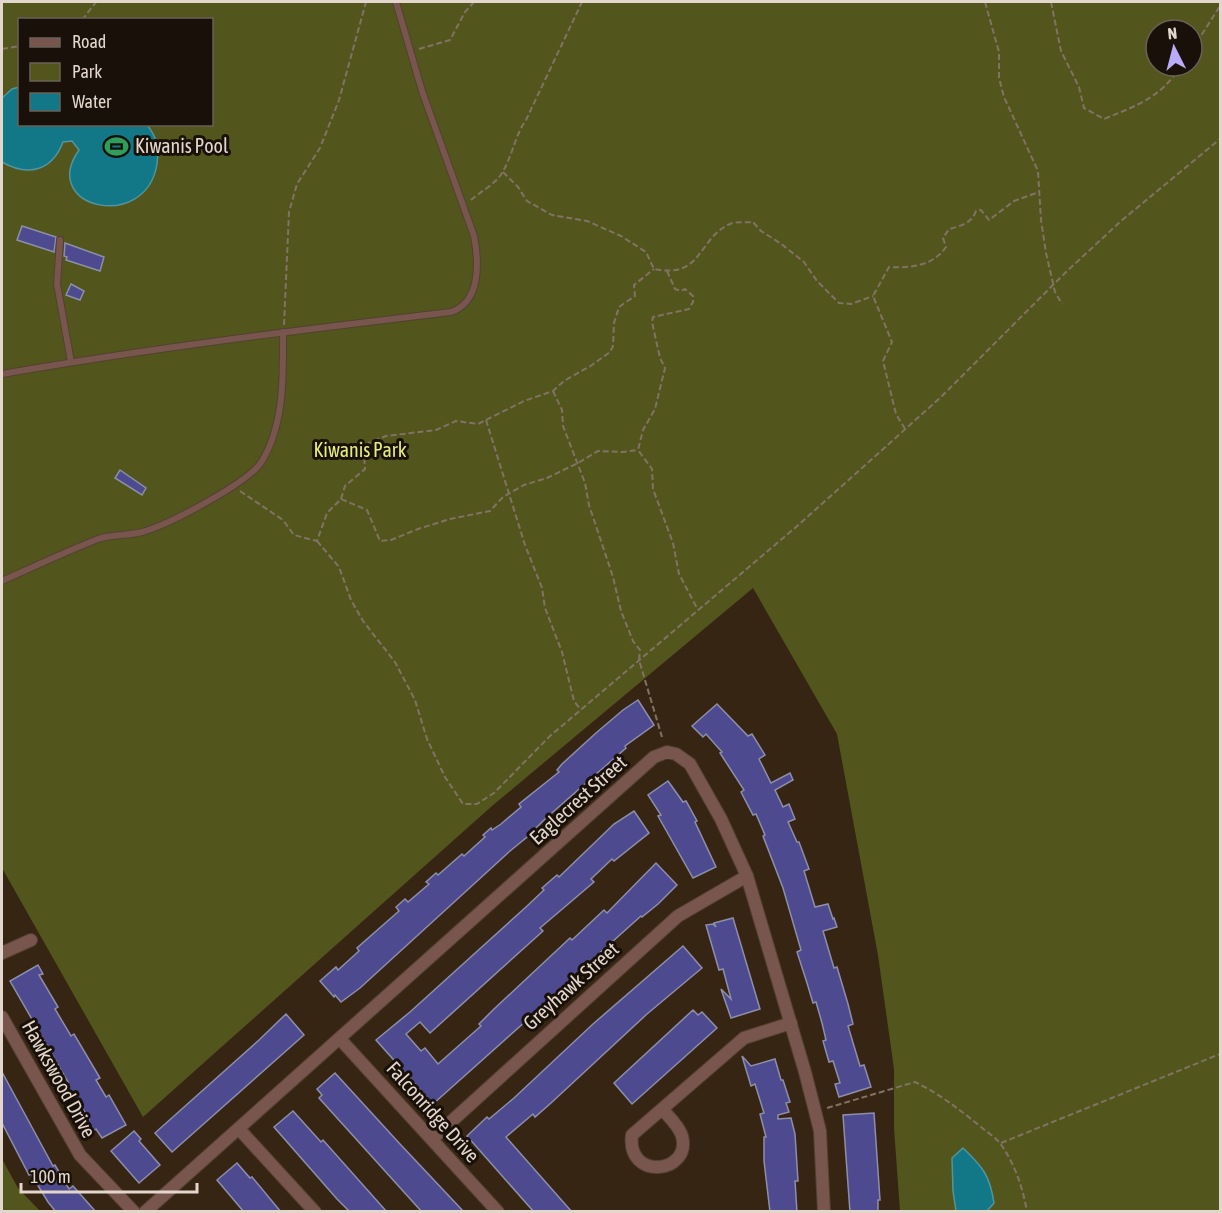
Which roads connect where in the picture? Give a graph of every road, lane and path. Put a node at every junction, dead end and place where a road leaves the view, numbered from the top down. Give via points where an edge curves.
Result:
1 (95, 2) edge
2 (366, 2) edge
3 (396, 2) edge
4 (474, 2) edge
5 (582, 2) edge
6 (985, 2) edge
7 (1051, 2) edge
8 (1221, 6) edge
9 (83, 18) edge
10 (1204, 32) edge
11 (18, 46) edge
12 (2, 48) edge
13 (410, 50) junction
14 (1173, 78) edge
15 (1221, 139) edge
16 (503, 172) junction
17 (1039, 192) junction
18 (464, 207) junction
19 (60, 240) dead end
20 (654, 269) junction
21 (667, 271) junction
22 (1052, 285) junction
23 (873, 296) junction
24 (1062, 304) dead end
25 (283, 332) junction
26 (71, 362) junction
27 (2, 374) edge
28 (552, 391) junction
29 (485, 419) junction
30 (905, 429) junction
31 (638, 450) junction
32 (578, 463) junction
33 (232, 485) junction
34 (510, 493) junction
35 (341, 499) junction
36 (316, 541) junction
37 (2, 581) edge
38 (698, 610) junction
39 (639, 660) junction
40 (581, 710) junction
41 (662, 737) dead end
42 (747, 876) junction
43 (31, 940) dead end
44 (2, 953) edge
45 (2, 1017) edge
46 (790, 1023) junction
47 (340, 1039) junction
48 (1221, 1054) edge
49 (662, 1109) junction
50 (815, 1111) junction
51 (239, 1129) junction
52 (432, 1139) junction
53 (1001, 1143) junction
54 (134, 1212) edge
55 (145, 1212) edge
56 (315, 1212) edge
57 (498, 1212) edge
58 (824, 1212) edge
59 (1027, 1212) edge

1 - 9 path
2 - 25 path via 339,100 320,148 297,184 289,212
3 - 13 lane
4 - 13 path via 450,40
5 - 16 path
6 - 17 path via 999,52 1004,97 1038,171
7 - 14 path via 1061,51 1079,87 1084,108 1104,119 1150,99
8 - 10 path
11 - 12 path
13 - 18 lane
15 - 22 path via 1121,221
16 - 18 path
16 - 20 path via 527,201 552,215 587,221 621,236 646,252
17 - 22 path
17 - 23 path via 1014,201 989,220 981,210 976,211 973,219 949,229 940,256 915,267 889,267
18 - 25 lane via 476,248 476,270 475,285 462,307 450,312
19 - 26 lane via 57,284
20 - 21 path
20 - 28 path via 634,285 635,296 619,307 610,352
21 - 23 path via 692,264 716,234 731,224 753,222 804,262 839,303
21 - 31 path via 675,289 685,289 693,296 693,302 688,309 653,317 664,368 655,408
22 - 24 path
22 - 30 path
23 - 30 path via 892,342 883,361 896,414
25 - 26 lane
25 - 33 lane via 280,403 272,437 256,470
26 - 27 lane
28 - 29 path
28 - 32 path
29 - 34 path
29 - 35 path via 477,424 456,422 436,430 386,436 369,443 363,454 365,469 345,486
30 - 38 path
31 - 32 path via 597,451
31 - 38 path via 652,469 653,489 680,574
32 - 34 path
32 - 39 path via 621,611 640,650
33 - 36 path via 283,520 294,535
33 - 37 lane via 163,524 143,532 100,538
34 - 35 path via 490,511 380,541 367,510
34 - 40 path via 574,701
35 - 36 path via 327,513
36 - 40 path via 339,567 363,621 395,662 415,700 445,777 463,804 477,804 494,794
38 - 39 path
39 - 40 path
39 - 41 path
42 - 46 street, Eaglecrest Street
42 - 47 street, Eaglecrest Street via 690,764 667,752 654,757
42 - 52 street, Greyhawk Street via 678,916
43 - 44 street
45 - 54 street, Hawkswood Drive via 80,1155
46 - 49 street via 744,1038
46 - 50 street, Eaglecrest Street
47 - 51 street, Eaglecrest Street
47 - 52 street, Falconridge Drive
48 - 53 path
49 - 49 street via 632,1135 631,1143 636,1157 655,1168 669,1165 682,1150 679,1129
50 - 53 path via 915,1082 958,1108
50 - 58 street, Eaglecrest Street via 820,1131
51 - 55 street, Eaglecrest Street
51 - 56 street
52 - 57 street, Falconridge Drive
53 - 59 path via 1021,1186

